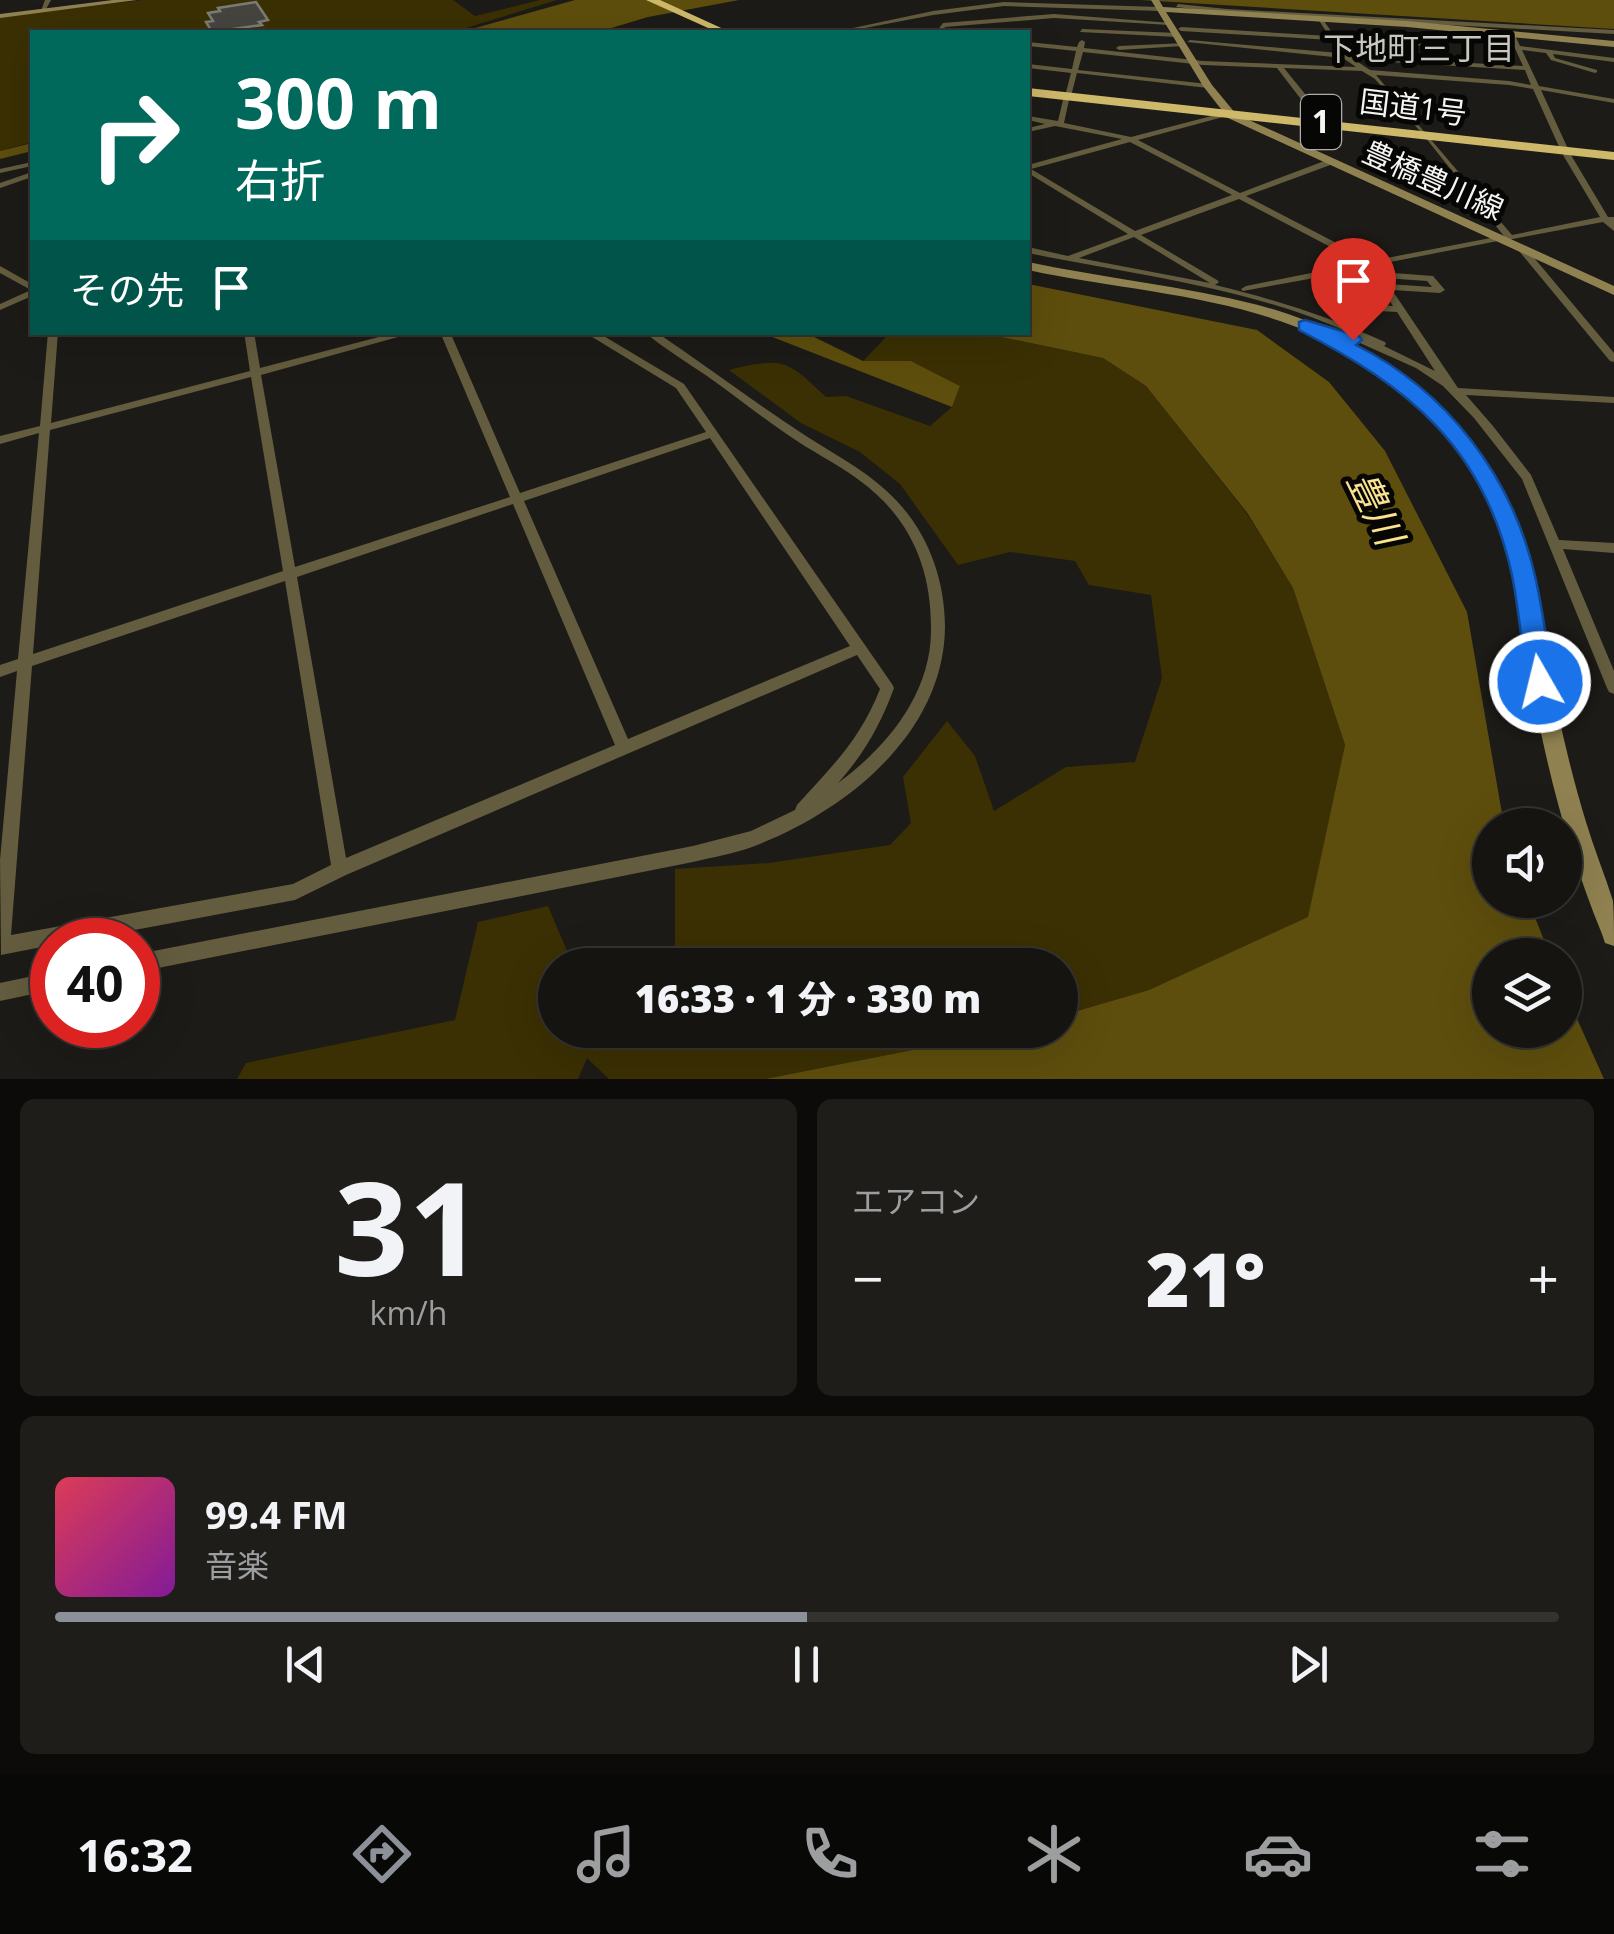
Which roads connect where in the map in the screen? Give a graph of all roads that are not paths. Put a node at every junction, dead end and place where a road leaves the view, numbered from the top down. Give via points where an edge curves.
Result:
1 (48, 0) edge
2 (132, 0) edge
3 (642, 0) edge
4 (651, 0) edge
5 (1031, 0) edge
6 (1058, 0) edge
7 (1083, 3) edge
8 (1163, 5) edge
9 (1120, 6) junction
10 (43, 10) junction
11 (933, 13) junction
12 (1246, 14) junction
13 (0, 16) edge
14 (1082, 18) junction
15 (1322, 19) junction
16 (994, 20) junction
17 (1122, 21) junction
18 (1170, 22) junction
19 (1407, 24) junction
20 (710, 30) edge
21 (720, 30) edge
22 (848, 30) edge
23 (940, 30) edge
24 (991, 30) edge
25 (1082, 32) junction
26 (1614, 32) edge
27 (1511, 33) junction
28 (1132, 34) junction
29 (1256, 34) junction
30 (1182, 38) junction
31 (1333, 38) junction
32 (1030, 44) edge
33 (1419, 44) junction
34 (1614, 44) edge
35 (1081, 46) junction
36 (1141, 46) junction
37 (1265, 47) junction
38 (1518, 48) junction
39 (1548, 51) junction
40 (1347, 57) junction
41 (1427, 60) junction
42 (1614, 60) edge
43 (1199, 63) junction
44 (1030, 66) edge
45 (1280, 67) junction
46 (1528, 68) junction
47 (1366, 70) junction
48 (1074, 71) junction
49 (1595, 71) dead end
50 (1436, 75) junction
51 (1208, 86) junction
52 (1538, 88) junction
53 (1030, 94) edge
54 (1067, 98) junction
55 (1614, 101) edge
56 (1232, 115) junction
57 (1030, 118) edge
58 (1061, 122) junction
59 (1323, 122) junction
60 (1030, 130) edge
61 (1427, 136) junction
62 (1131, 140) junction
63 (1566, 153) junction
64 (1614, 158) edge
65 (1330, 162) junction
66 (30, 164) edge
67 (1030, 167) edge
68 (1030, 169) edge
69 (0, 170) edge
70 (30, 175) edge
71 (0, 186) edge
72 (1239, 196) junction
73 (1610, 220) edge
74 (1614, 228) edge
75 (1134, 234) junction
76 (1504, 238) junction
77 (1522, 249) junction
78 (1030, 250) edge
79 (1068, 259) junction
80 (1370, 264) junction
81 (1030, 266) edge
82 (0, 269) edge
83 (1323, 274) junction
84 (1377, 275) junction
85 (1222, 287) junction
86 (1385, 287) junction
87 (1614, 288) edge
88 (30, 290) edge
89 (1240, 291) junction
90 (30, 292) edge
91 (0, 307) edge
92 (1400, 309) junction
93 (1305, 326) junction
94 (52, 335) edge
95 (250, 335) edge
96 (400, 335) edge
97 (446, 335) edge
98 (594, 335) edge
99 (654, 335) edge
100 (1614, 359) edge
101 (256, 374) junction
102 (1448, 383) junction
103 (1614, 400) edge
104 (43, 429) junction
105 (714, 432) junction
106 (0, 440) edge
107 (516, 499) junction
108 (1555, 544) junction
109 (1614, 548) edge
110 (290, 574) junction
111 (860, 648) junction
112 (24, 662) junction
113 (0, 671) edge
114 (1614, 688) edge
115 (624, 747) junction
116 (795, 820) junction
117 (4, 860) edge
118 (340, 869) junction
119 (1614, 934) edge
120 (160, 959) edge
121 (30, 986) edge
122 (0, 992) edge

1 - 10 street
2 - 10 main road
3 - 20 highway
4 - 21 highway
5 - 11 street
6 - 7 street
7 - 8 street
7 - 9 street
7 - 11 street
7 - 14 street
8 - 9 street
8 - 12 main road
8 - 18 main road
8 - 26 street
8 - 30 main road
9 - 17 street
10 - 13 main road
11 - 22 street
12 - 15 main road
12 - 29 street
14 - 16 street
14 - 17 street
14 - 25 street
15 - 19 main road
15 - 31 street
16 - 23 street
16 - 24 street
17 - 18 street
17 - 28 street
18 - 30 main road
19 - 27 main road
19 - 33 street
25 - 28 street
25 - 35 street
27 - 34 main road
27 - 38 street
28 - 30 street
28 - 36 street
29 - 30 street
29 - 31 street
29 - 37 street
30 - 36 street
30 - 37 street
30 - 43 main road
31 - 33 street
31 - 40 street
32 - 35 street
33 - 41 street
35 - 36 street
35 - 43 street
35 - 48 street
37 - 40 street
37 - 45 street
38 - 39 street
38 - 46 street
39 - 42 street
39 - 49 street via 1553,59
40 - 41 street
40 - 47 street
41 - 46 street
41 - 50 street
43 - 45 street
43 - 51 main road
43 - 56 main road
44 - 48 street
45 - 47 street
45 - 59 street
46 - 52 street
47 - 50 street
47 - 61 street
48 - 51 street
48 - 54 street
50 - 52 street
51 - 56 main road
52 - 55 street
52 - 63 street
53 - 54 highway, 国道1号 / 1
54 - 56 highway, 国道1号 / 1
54 - 58 street
56 - 59 highway, 国道1号 / 1
56 - 61 highway, 国道1号 / 1
56 - 62 street
56 - 65 main road, 豊橋豊川線
56 - 76 main road, 豊橋豊川線
57 - 58 street
58 - 60 street
58 - 62 street
59 - 61 highway, 国道1号 / 1
61 - 63 highway, 国道1号 / 1
61 - 76 street
62 - 67 street
62 - 72 street
63 - 64 highway, 国道1号 / 1
63 - 73 street
65 - 72 street
65 - 76 main road, 豊橋豊川線
66 - 69 street
68 - 75 street
70 - 71 street
72 - 75 street
72 - 80 street
73 - 74 street
73 - 76 street
75 - 79 street
75 - 85 street
76 - 77 main road, 豊橋豊川線
76 - 80 street
76 - 87 main road, 豊橋豊川線
77 - 87 main road, 豊橋豊川線
77 - 100 street
78 - 79 street
79 - 85 street
80 - 83 street
80 - 84 street
81 - 93 main road
82 - 88 street
83 - 89 street
83 - 92 street via 1344,307
84 - 86 street
84 - 86 street via 1430,278 1440,290
85 - 89 street
86 - 92 street
89 - 102 street via 1323,317
90 - 91 street
92 - 102 street
93 - 102 street
93 - 119 main road via 1370,359 1413,391 1459,436 1488,481 1523,574 1540,682 1578,841
94 - 104 street
95 - 101 street
96 - 101 street
97 - 107 street
98 - 105 street via 680,386
99 - 116 street via 870,481 914,531 928,560 939,622 928,686 890,747 864,774
101 - 104 street
101 - 110 street
102 - 103 street
102 - 108 street via 1527,478
104 - 106 street
104 - 112 street
105 - 107 street
105 - 111 street
107 - 110 street
107 - 115 street
108 - 109 street
108 - 114 street
110 - 112 street
110 - 118 street
111 - 115 street
111 - 116 street via 887,688 876,721 851,762
112 - 113 street
112 - 117 street
115 - 118 street
116 - 120 street via 693,854
117 - 118 street via 1,946 295,892
121 - 122 street

